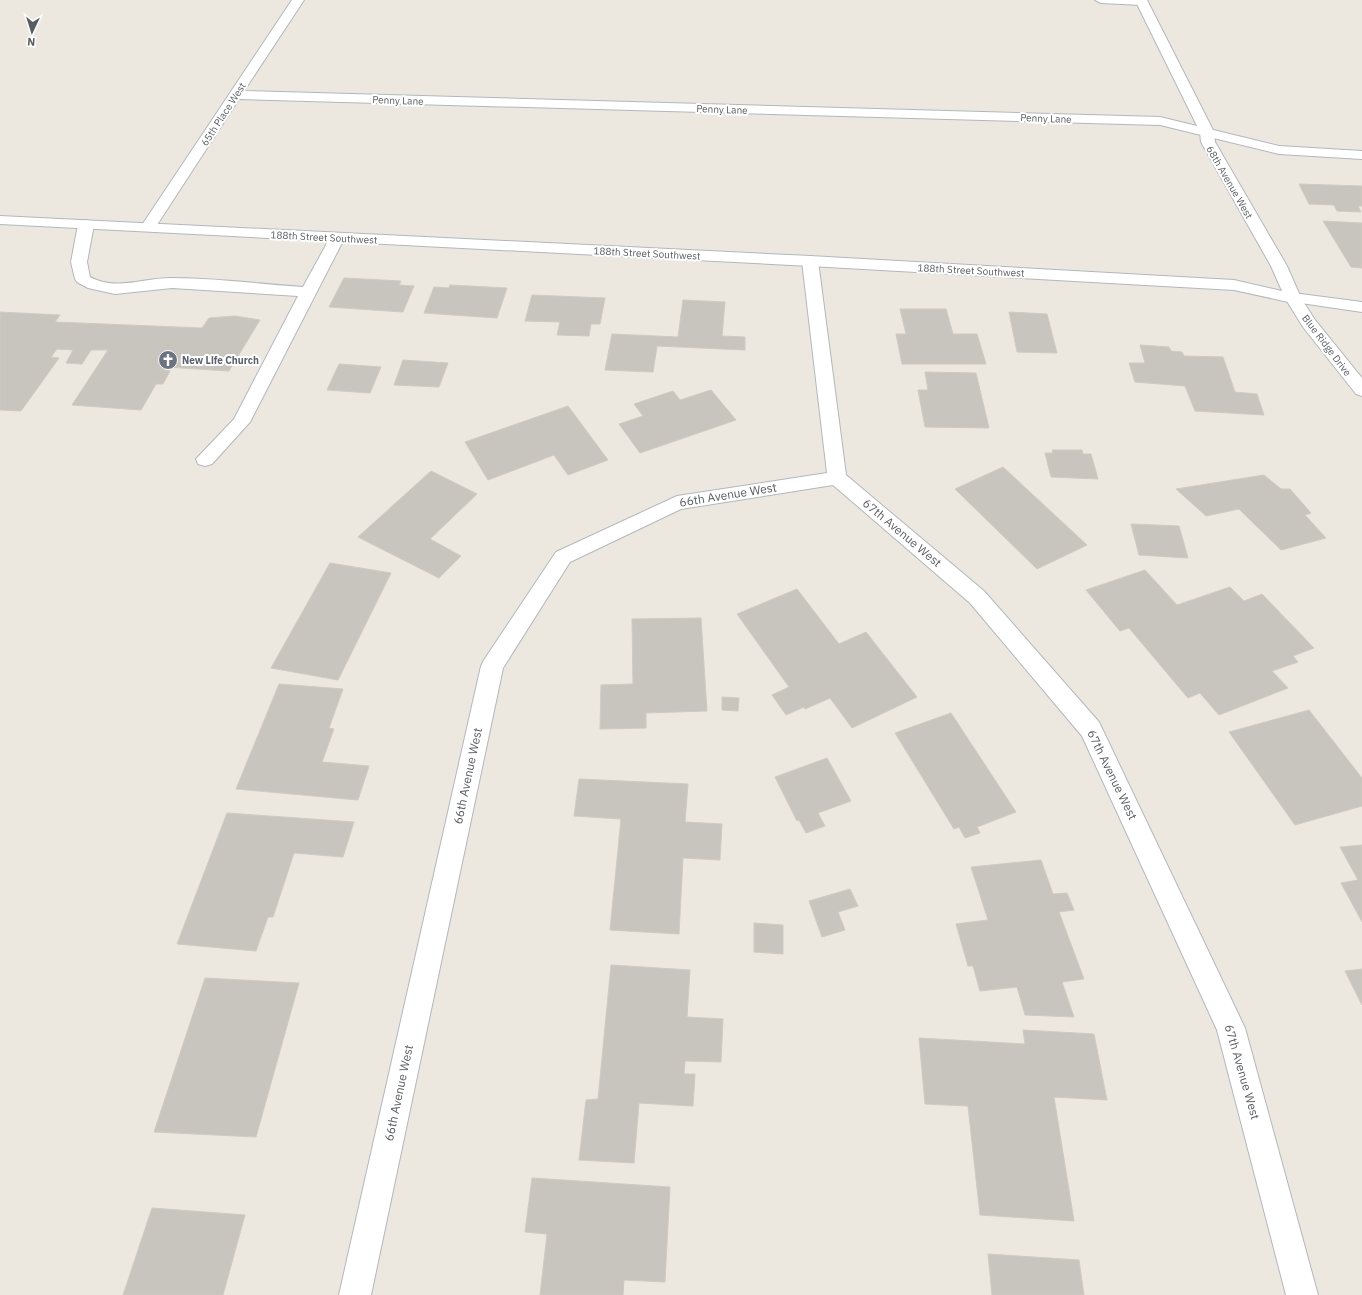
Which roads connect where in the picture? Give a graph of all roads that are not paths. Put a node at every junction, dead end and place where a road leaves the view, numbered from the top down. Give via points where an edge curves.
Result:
1 (298, 0) edge
2 (1101, 0) edge
3 (1141, 1) edge
4 (236, 95) junction
5 (1207, 132) junction
6 (1362, 155) edge
7 (0, 220) edge
8 (86, 225) junction
9 (148, 228) junction
10 (337, 237) junction
11 (810, 261) junction
12 (308, 292) junction
13 (1293, 298) junction
14 (1362, 307) edge
15 (1362, 390) edge
16 (205, 459) dead end
17 (837, 478) junction
18 (355, 1295) edge
19 (1302, 1295) edge

1 - 4 street, 65th Place West
2 - 3 street
3 - 5 street, 68th Avenue West
4 - 5 street, Penny Lane via 1160,121
4 - 9 street, 65th Place West
5 - 6 street, Penny Lane via 1279,150
5 - 13 street, 68th Avenue West via 1208,142 1279,266
7 - 8 street, 188th Street Southwest
8 - 9 street, 188th Street Southwest
8 - 12 street via 79,262 83,279 94,286 113,290 172,283
9 - 10 street, 188th Street Southwest
10 - 11 street, 188th Street Southwest
10 - 12 street
11 - 13 street, 188th Street Southwest via 1234,284
11 - 17 street
12 - 16 street via 240,422
13 - 14 street, 188th Street Southwest
13 - 15 street, Blue Ridge Drive via 1309,323
17 - 18 street, 66th Avenue West via 677,503 563,557 492,666
17 - 19 street, 67th Avenue West via 977,597 1091,729 1231,1028

